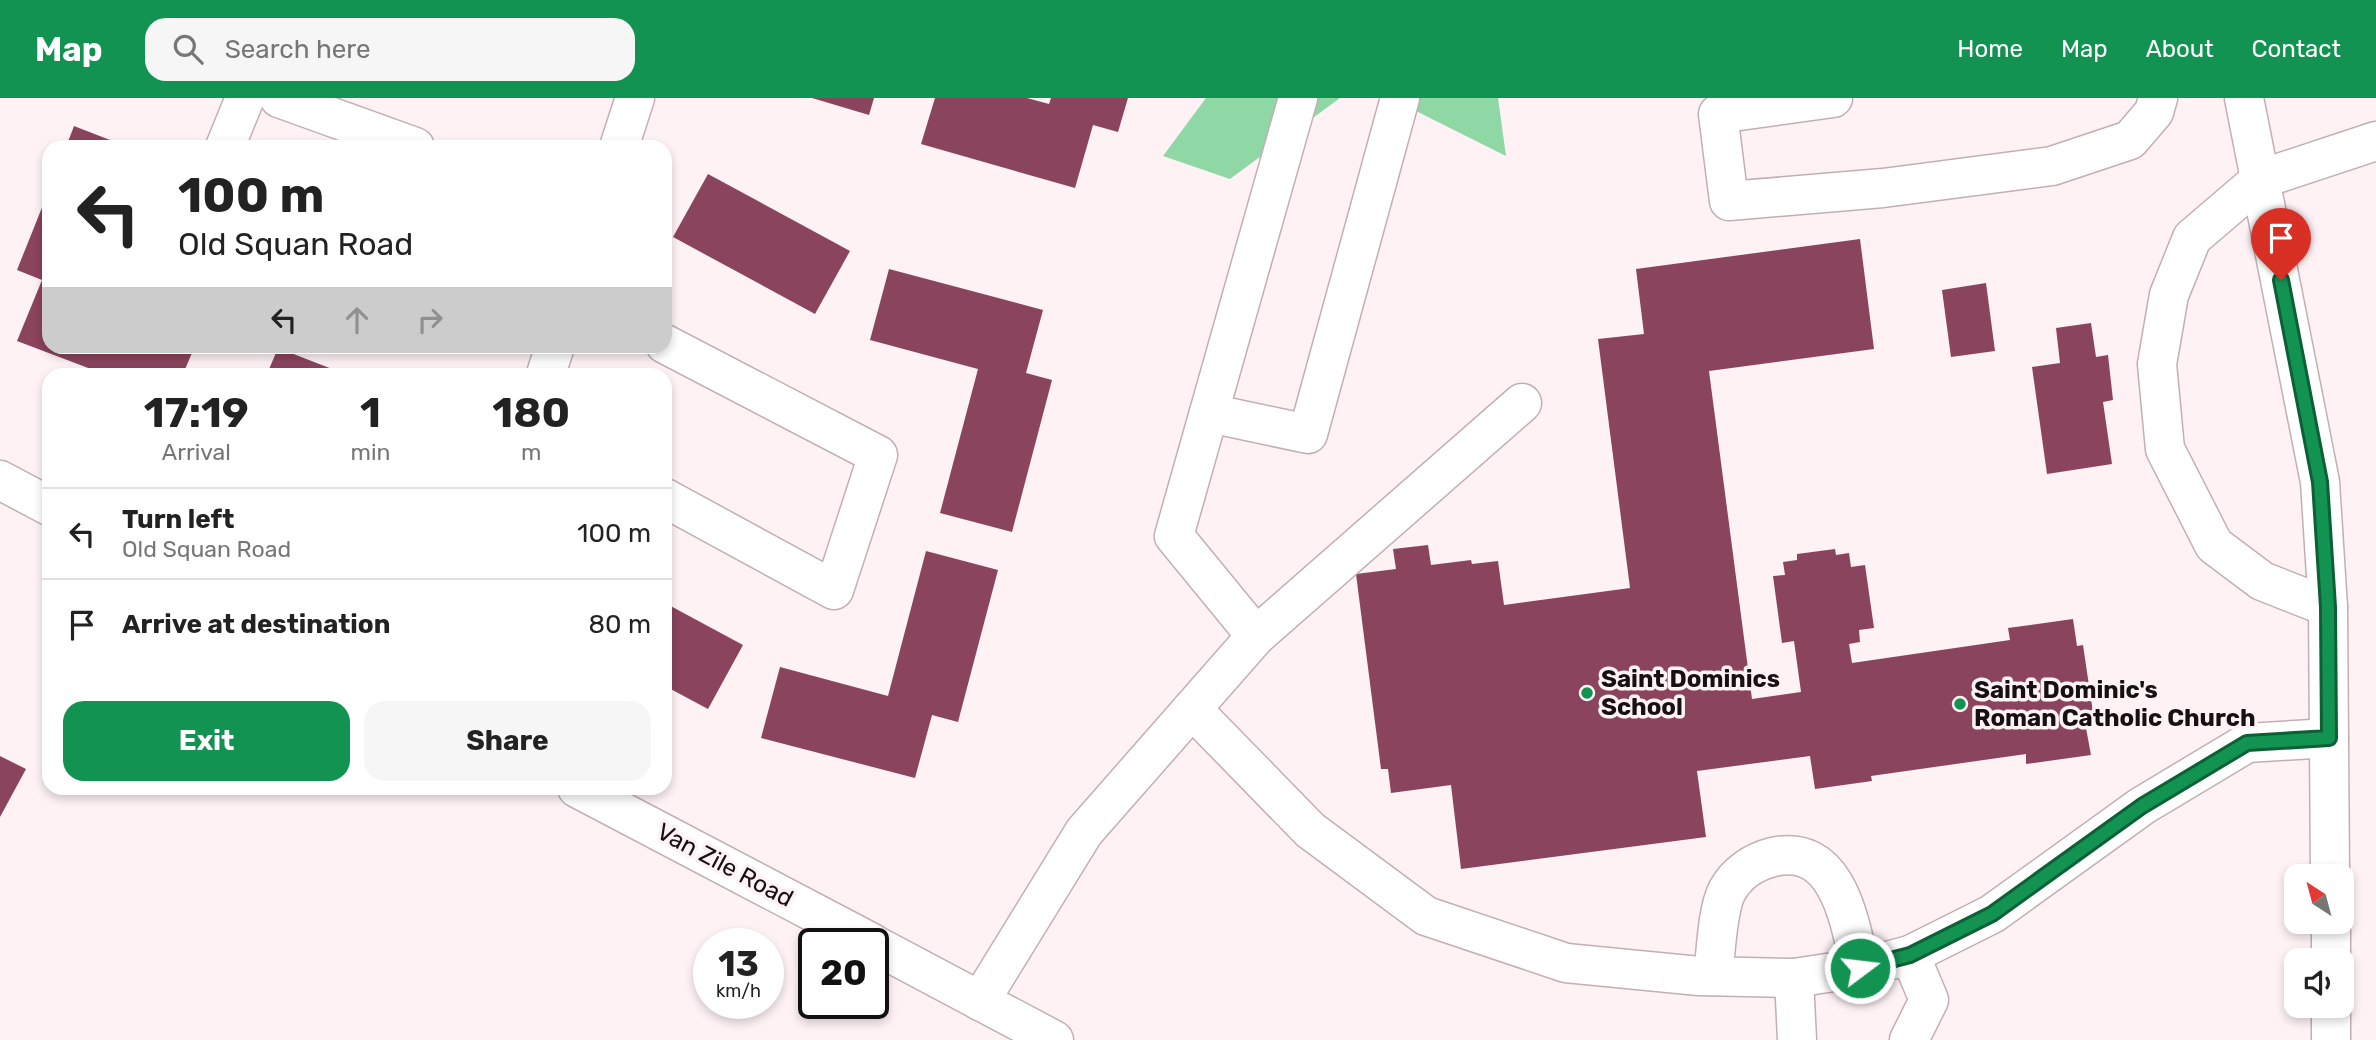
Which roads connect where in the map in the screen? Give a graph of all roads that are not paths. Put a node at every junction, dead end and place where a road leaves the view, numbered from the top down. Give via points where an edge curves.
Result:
1 (245, 98) edge
2 (279, 98) edge
3 (635, 98) edge
4 (1298, 98) edge
5 (1400, 98) edge
6 (1833, 98) edge
7 (2158, 98) edge
8 (2244, 98) edge
9 (228, 140) edge
10 (396, 140) edge
11 (621, 140) edge
12 (2376, 141) edge
13 (2261, 179) junction
14 (672, 348) edge
15 (1522, 403) dead end
16 (1209, 413) junction
17 (0, 480) edge
18 (42, 502) edge
19 (672, 502) edge
20 (2328, 607) junction
21 (1256, 636) junction
22 (1192, 709) junction
23 (2329, 738) junction
24 (590, 795) edge
25 (2330, 864) edge
26 (842, 928) edge
27 (889, 953) edge
28 (1910, 955) junction
29 (1860, 968) junction
30 (1713, 976) junction
31 (1794, 978) junction
32 (979, 1001) junction
33 (2331, 1018) edge
34 (1054, 1040) edge
35 (1797, 1040) edge
36 (1909, 1040) edge
37 (2331, 1040) edge

1 - 9 street
2 - 10 street
3 - 11 street
4 - 16 street
5 - 16 street via 1308,434
6 - 7 street via 1718,114 1729,201 1883,188 2052,166 2130,140 2154,112
8 - 13 street
12 - 13 street
13 - 20 street via 2320,482
13 - 20 street via 2192,237 2169,295 2157,363 2165,449 2214,545 2263,581
14 - 19 street via 878,455 834,590
15 - 21 street
16 - 21 street via 1174,536
17 - 18 street
20 - 23 street
21 - 22 street
22 - 30 street via 1310,830 1426,916 1566,963
22 - 32 street via 1084,832
23 - 25 street
23 - 28 street via 2247,743 2142,806 1992,914
24 - 26 street, Van Zile Road
27 - 32 street, Van Zile Road
28 - 29 street
28 - 36 street via 1929,1000
29 - 30 street via 1849,919 1827,872 1805,858 1783,855 1742,871 1726,892
29 - 31 street
30 - 31 street
31 - 35 street
32 - 34 street, Van Zile Road
33 - 37 street

